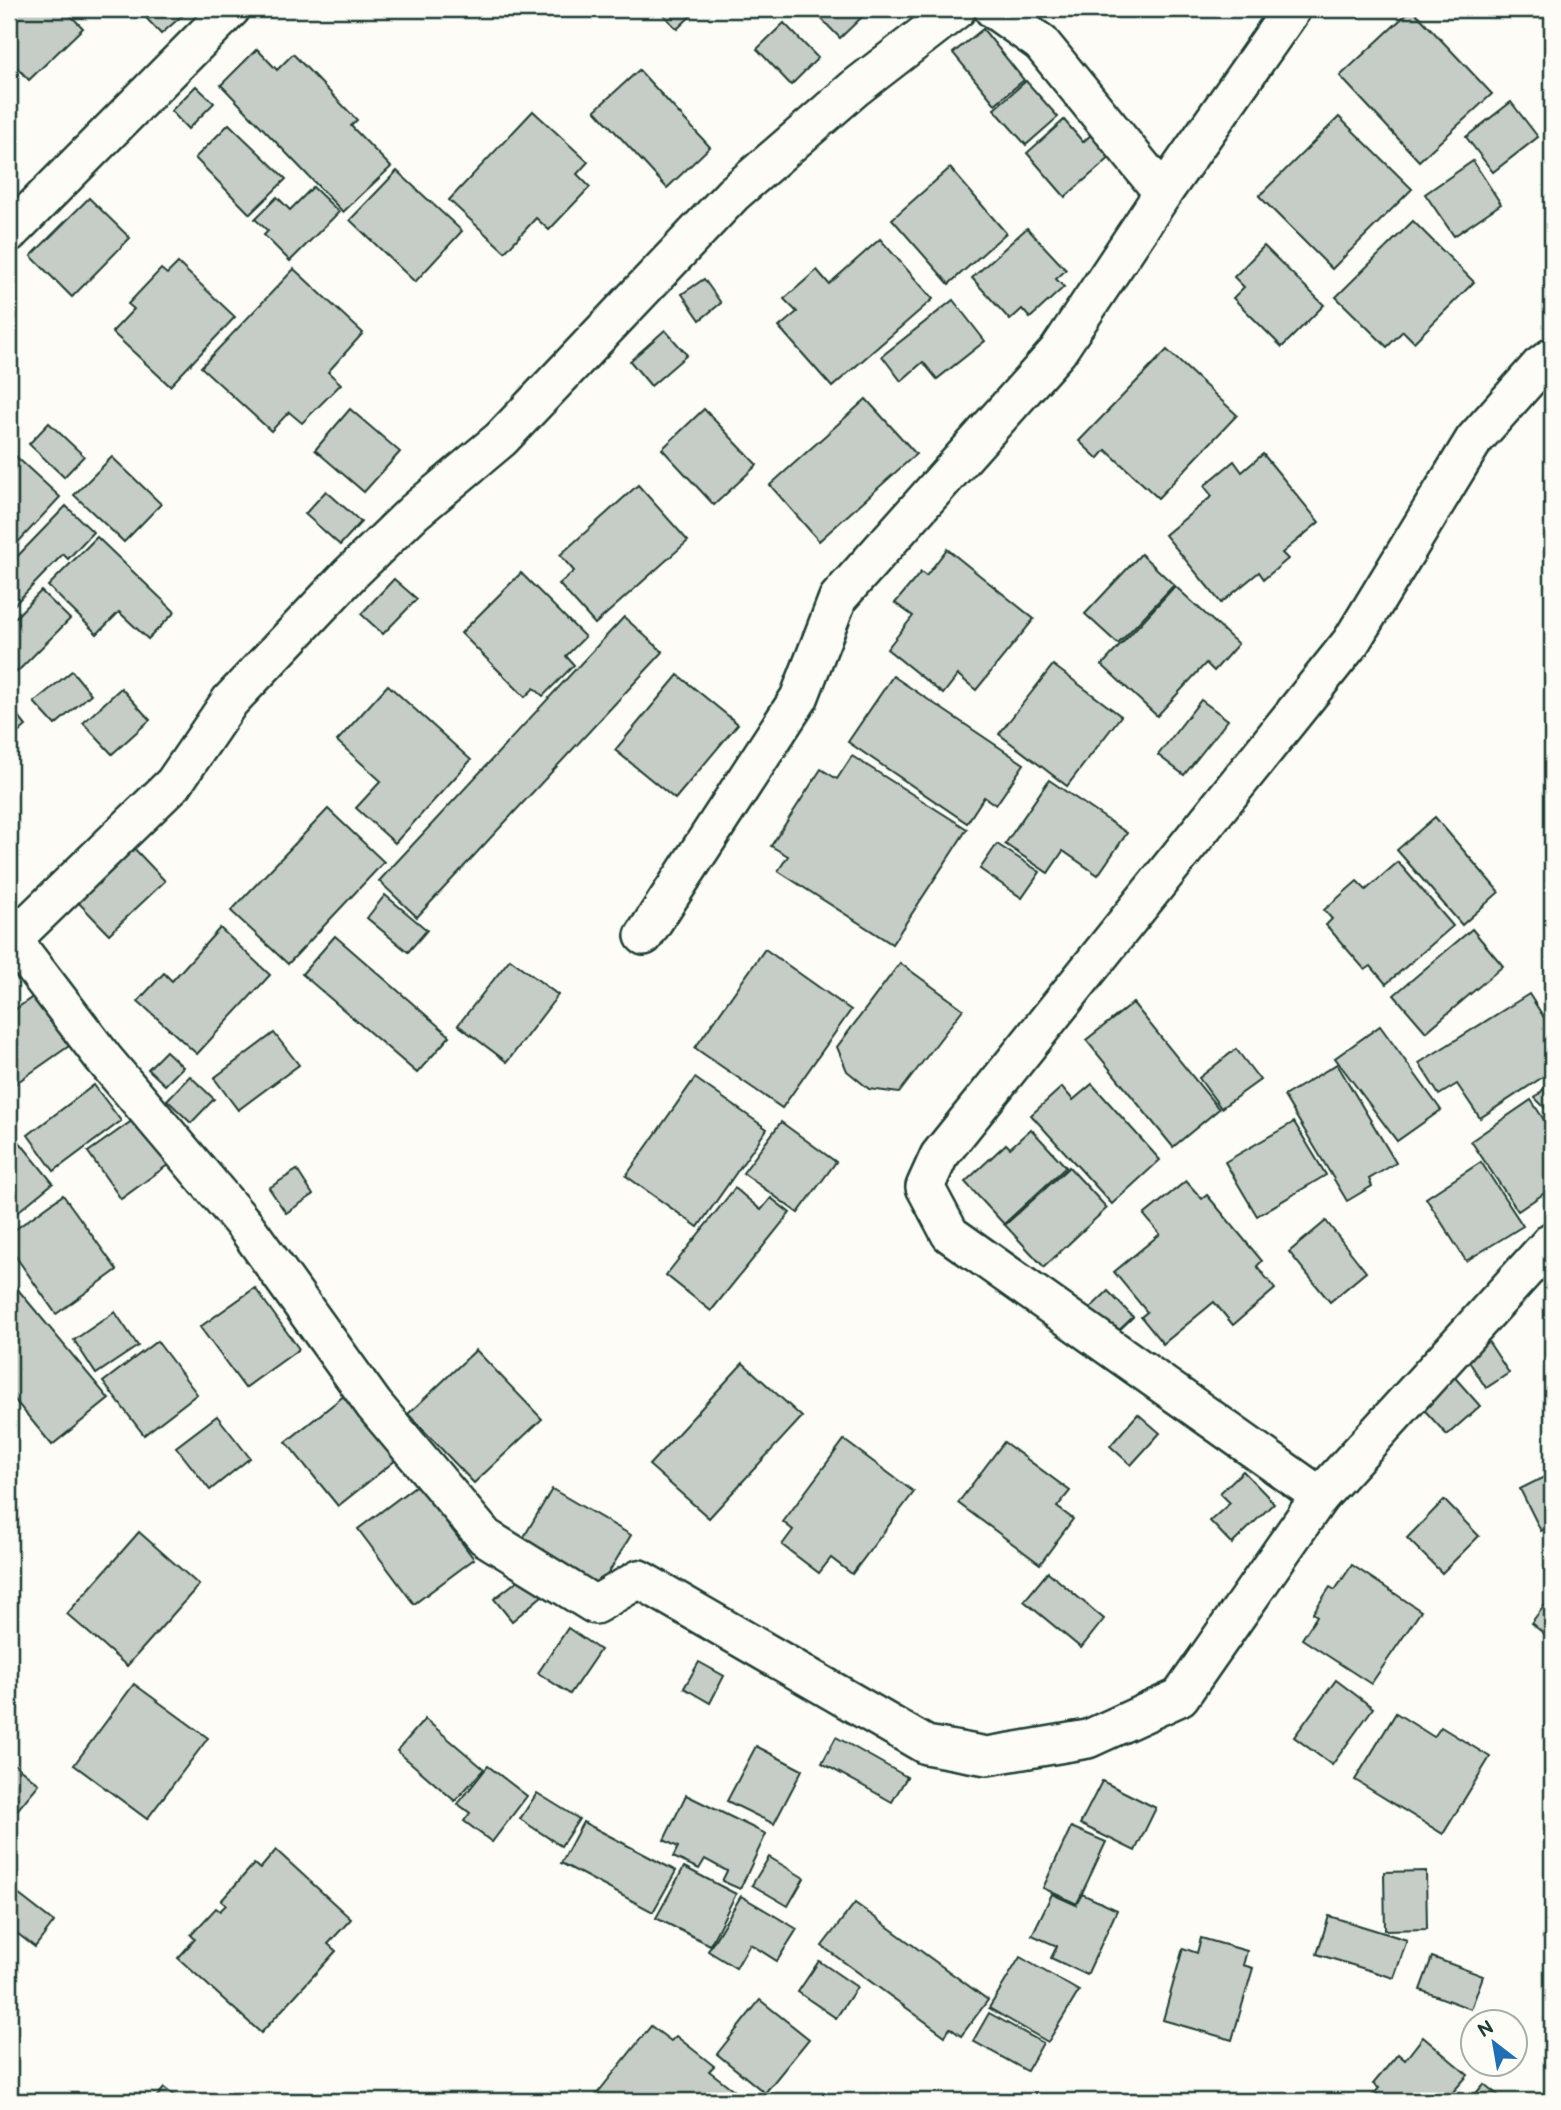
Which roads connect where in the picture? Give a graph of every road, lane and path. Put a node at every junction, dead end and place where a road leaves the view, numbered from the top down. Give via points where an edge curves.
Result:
1 (231, 9) edge
2 (957, 9) edge
3 (993, 9) edge
4 (1292, 9) edge
5 (1163, 193) junction
6 (9, 233) edge
7 (1552, 357) edge
8 (644, 936) dead end
9 (11, 941) edge
10 (1552, 1241) edge
11 (1320, 1496) junction

1 - 6 street
2 - 9 street via 733,194 501,439 414,512 350,574 230,701 174,783
3 - 5 street via 1041,43
4 - 5 street
5 - 8 street via 1058,351 838,598 799,698
7 - 11 street via 1474,440 1352,642 939,1156 925,1187 950,1234
9 - 11 street via 247,1228 374,1405 485,1537 594,1605 639,1579 926,1745 987,1756 1088,1739 1180,1697
10 - 11 street

